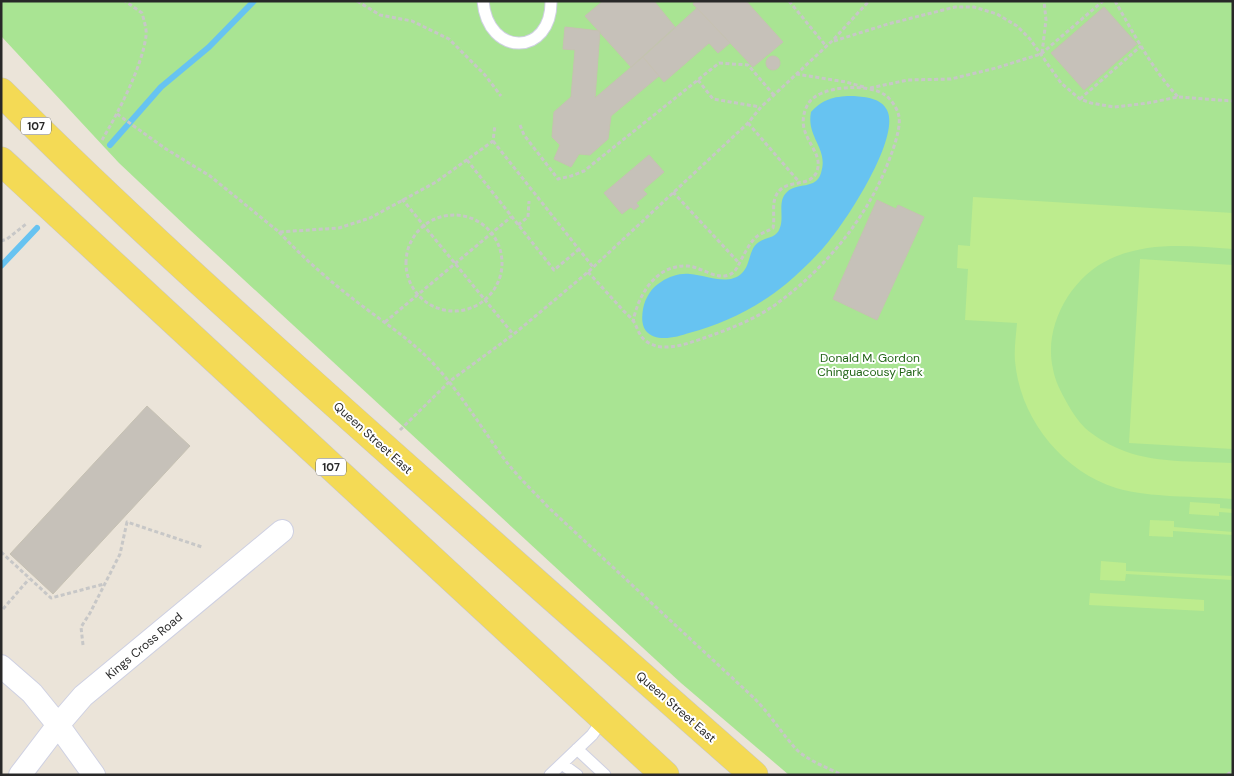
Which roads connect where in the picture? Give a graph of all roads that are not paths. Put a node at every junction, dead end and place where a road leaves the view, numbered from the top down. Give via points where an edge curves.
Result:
1 (483, 1) edge
2 (552, 1) edge
3 (1, 92) edge
4 (1, 161) edge
5 (282, 532) dead end
6 (1, 666) edge
7 (604, 718) junction
8 (58, 725) junction
9 (577, 749) junction
10 (562, 764) junction
11 (20, 775) edge
12 (94, 775) edge
13 (550, 775) edge
14 (577, 775) edge
15 (605, 775) edge
16 (665, 775) edge
17 (754, 775) edge

1 - 2 lane via 484,15 498,37 520,43 541,34 548,25
3 - 17 main road, Queen Street East / 107 via 223,304
4 - 7 main road, 107
5 - 8 street, Kings Cross Road via 83,696
6 - 8 street via 32,694
7 - 9 lane
7 - 16 main road, 107
8 - 11 street, Kings Cross Road
8 - 12 street
9 - 10 lane
9 - 15 lane
10 - 13 lane
10 - 14 lane

